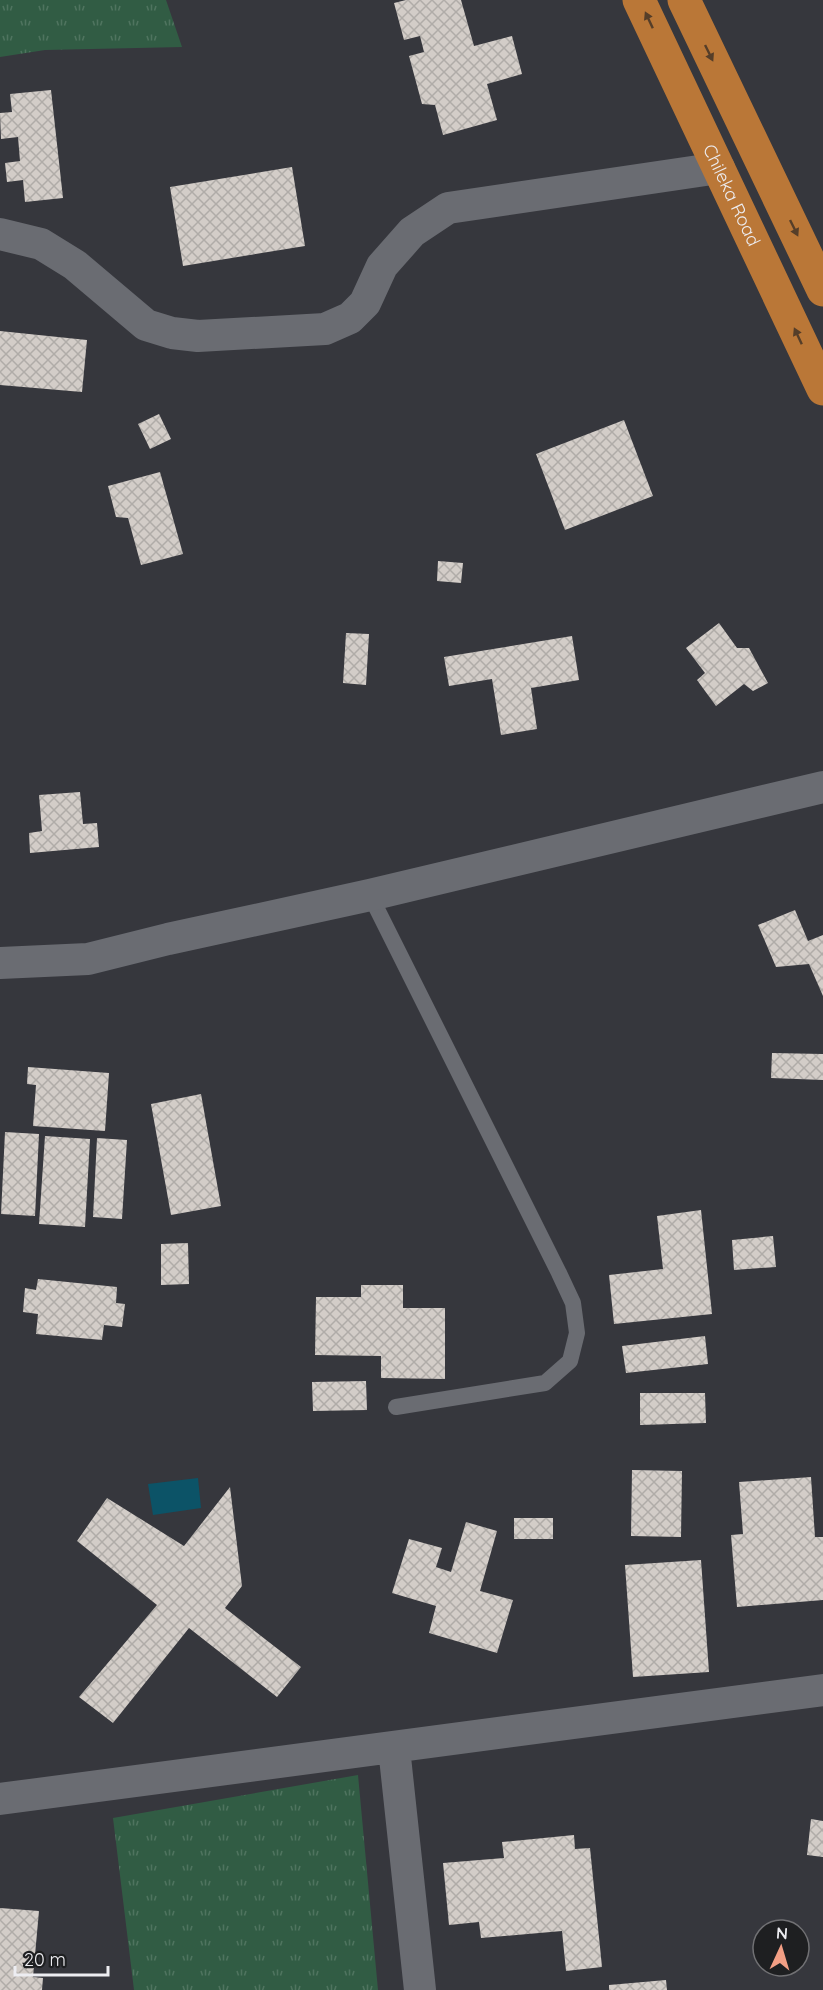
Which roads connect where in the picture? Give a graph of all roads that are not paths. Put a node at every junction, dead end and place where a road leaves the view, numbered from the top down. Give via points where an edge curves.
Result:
1 (639, 0) edge
2 (684, 0) edge
3 (719, 168) junction
4 (0, 234) edge
5 (823, 290) edge
6 (823, 389) edge
7 (823, 787) edge
8 (370, 895) junction
9 (0, 963) edge
10 (396, 1407) dead end
11 (823, 1690) edge
12 (393, 1748) junction
13 (0, 1799) edge
14 (420, 1990) edge

3 -> 1 highway, Chileka Road
2 -> 5 highway
3 - 4 street via 448,208 412,232 382,266 365,303 350,318 325,329 198,336 146,325 75,265 41,244
6 -> 3 highway, Chileka Road
7 - 8 street
8 - 9 street via 88,959
8 - 10 lane via 559,1273 573,1304 577,1333 570,1361 545,1383
11 - 12 street
12 - 13 street
12 - 14 street

